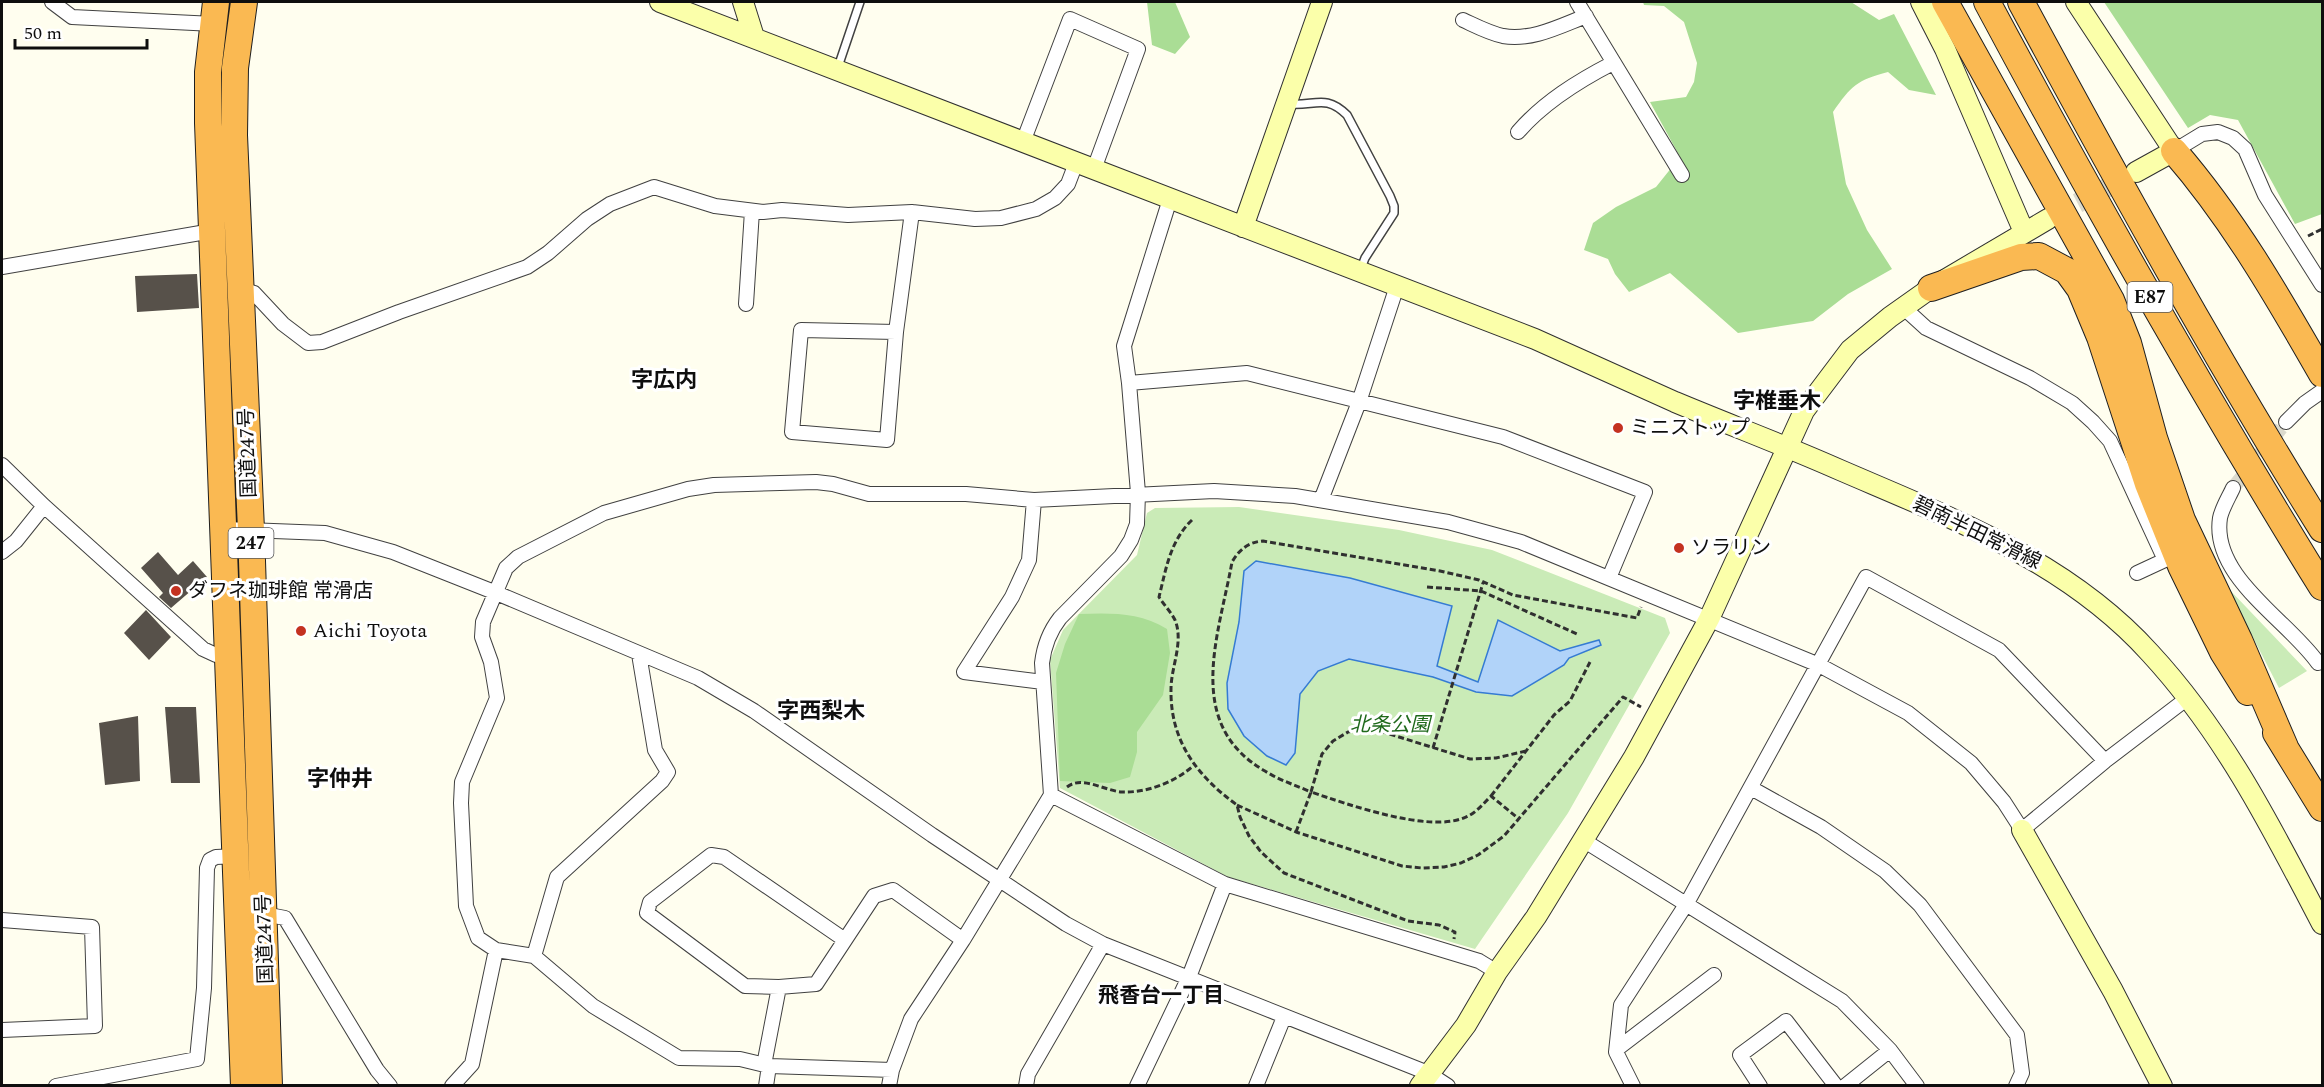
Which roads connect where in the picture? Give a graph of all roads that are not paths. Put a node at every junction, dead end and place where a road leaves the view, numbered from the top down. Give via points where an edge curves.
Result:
1 (52, 2) edge
2 (244, 2) edge
3 (660, 2) edge
4 (743, 2) edge
5 (860, 2) edge
6 (1322, 2) edge
7 (1577, 2) edge
8 (1921, 2) edge
9 (1945, 2) edge
10 (1987, 2) edge
11 (2021, 2) edge
12 (2076, 2) edge
13 (215, 13) edge
14 (1586, 16) junction
15 (1463, 20) dead end
16 (754, 37) junction
17 (1613, 63) junction
18 (837, 70) junction
19 (1286, 104) junction
20 (1518, 132) dead end
21 (1023, 142) junction
22 (2174, 151) junction
23 (1085, 166) junction
24 (2136, 172) tunnel mouth
25 (1682, 175) dead end
26 (1170, 198) junction
27 (752, 211) junction
28 (912, 213) junction
29 (2048, 219) tunnel mouth
30 (1242, 227) junction
31 (212, 231) junction
32 (2024, 232) junction
33 (2, 267) edge
34 (1360, 272) junction
35 (2322, 285) edge
36 (1397, 286) junction
37 (1931, 288) junction
38 (242, 289) junction
39 (746, 304) dead end
40 (1904, 308) junction
41 (896, 332) junction
42 (2322, 374) edge
43 (1129, 383) junction
44 (2322, 390) edge
45 (1359, 402) junction
46 (2286, 422) tunnel mouth
47 (1788, 447) junction
48 (2, 465) edge
49 (2233, 488) tunnel mouth
50 (1138, 493) junction
51 (1034, 500) junction
52 (1321, 500) junction
53 (44, 506) junction
54 (2322, 529) edge
55 (238, 530) junction
56 (2, 552) edge
57 (2137, 573) dead end
58 (1609, 578) junction
59 (2322, 587) edge
60 (494, 592) junction
61 (1709, 619) junction
62 (228, 654) junction
63 (639, 654) junction
64 (2318, 663) dead end
65 (1819, 665) junction
66 (1043, 682) junction
67 (2189, 697) junction
68 (2285, 747) junction
69 (2105, 761) junction
70 (1751, 788) junction
71 (1055, 796) junction
72 (2322, 808) edge
73 (2022, 830) junction
74 (1583, 840) junction
75 (237, 856) junction
76 (999, 878) junction
77 (1225, 884) junction
78 (1687, 903) junction
79 (264, 914) junction
80 (2, 920) edge
81 (2322, 924) edge
82 (844, 940) junction
83 (963, 940) junction
84 (1103, 944) junction
85 (496, 950) junction
86 (534, 956) junction
87 (1497, 972) junction
88 (1714, 975) dead end
89 (1189, 977) junction
90 (779, 987) junction
91 (1284, 1017) junction
92 (2, 1030) edge
93 (1617, 1049) junction
94 (1890, 1050) junction
95 (766, 1065) junction
96 (892, 1070) junction
97 (1424, 1080) edge
98 (56, 1086) edge
99 (244, 1086) edge
100 (269, 1086) edge
101 (390, 1086) edge
102 (452, 1086) edge
103 (766, 1086) edge
104 (889, 1086) edge
105 (1026, 1086) edge
106 (1137, 1086) edge
107 (1256, 1086) edge
108 (1448, 1086) edge
109 (1633, 1086) edge
110 (1760, 1086) edge
111 (1836, 1086) edge
112 (1845, 1086) edge
113 (1917, 1086) edge
114 (2016, 1086) edge
115 (2162, 1086) edge

1 - 13 street via 72,17
2 - 38 highway, 国道247号 / 247 via 235,68 234,135
3 - 16 street, 碧南半田常滑線
4 - 16 street
5 - 18 lane
6 - 19 street
7 - 14 street
8 - 32 street
9 - 68 highway via 2111,300 2182,520
10 - 59 highway, E87 via 2164,322
11 - 54 highway, E87 via 2172,276
12 - 22 street
13 - 31 highway, 国道247号 / 247 via 208,72
14 - 15 street via 1526,36 1504,36
14 - 17 street
16 - 18 street, 碧南半田常滑線
17 - 20 street via 1543,107
17 - 25 street
18 - 21 street, 碧南半田常滑線
19 - 30 street
19 - 34 lane via 1326,102 1341,109 1390,196 1394,213
21 - 23 street, 碧南半田常滑線
21 - 23 street via 1070,19 1138,49
22 - 24 street
22 - 35 street via 2202,134 2218,132 2233,138 2245,149 2265,195
22 - 42 highway via 2224,214
23 - 26 street, 碧南半田常滑線
23 - 28 street via 1055,198 1021,215 975,219
26 - 30 street, 碧南半田常滑線
26 - 43 street via 1124,346
27 - 28 street
27 - 38 street via 715,206 654,187 610,204 527,267 322,342 308,343 254,294
27 - 39 street
28 - 41 street
29 - 32 street
30 - 34 street, 碧南半田常滑線
31 - 33 street
31 - 55 highway, 国道247号 / 247
32 - 37 street
34 - 36 street, 碧南半田常滑線
36 - 45 street
36 - 47 street, 碧南半田常滑線 via 1535,339
37 - 40 street
37 - 68 highway via 2021,257 2039,256 2067,271 2080,289 2100,337 2148,484 2181,566 2223,652
38 - 55 highway, 国道247号 / 247
40 - 47 street via 1850,350 1804,411
40 - 57 street via 1926,328 2030,378 2072,403 2094,422 2110,441 2165,560
41 - 41 street via 887,440 792,432 801,330
43 - 45 street via 1246,374
43 - 50 street
44 - 46 street
45 - 52 street
45 - 58 street via 1503,437 1645,492
47 - 61 street
47 - 67 street, 碧南半田常滑線 via 1971,526 2023,553 2109,615 2149,651
48 - 53 street
49 - 64 street via 2220,516 2223,549 2233,573
50 - 51 street
50 - 52 street via 1214,490
50 - 66 street via 1137,524 1121,556 1053,627 1044,648
51 - 60 street via 966,494 869,494 816,482 688,489 604,513 572,528 518,557 506,568
51 - 66 street via 1029,560 1012,597 964,672
52 - 58 street via 1472,527 1521,542
53 - 56 street via 21,536
53 - 62 street via 203,649 216,655
55 - 60 street via 325,533 393,552
55 - 62 highway, 国道247号 / 247
55 - 79 highway, 国道247号 / 247
58 - 61 street
60 - 63 street
60 - 85 street via 482,637 497,698 462,782 461,803 466,906 478,938
61 - 65 street
61 - 74 street via 1634,758
62 - 75 highway, 国道247号 / 247
63 - 76 street via 698,678 754,711
63 - 86 street via 655,750 668,771 662,781 557,877
65 - 69 street via 1866,577 1999,650
65 - 70 street
65 - 73 street via 1908,712 1971,763
66 - 71 street
67 - 69 street
67 - 81 street, 碧南半田常滑線 via 2252,792
68 - 72 highway
69 - 73 street
70 - 78 street
70 - 114 street via 1821,827 1885,871 1920,905 2017,1035 2022,1073
71 - 76 street
71 - 77 street
73 - 115 street
74 - 78 street
74 - 87 street
75 - 98 street via 216,857 207,868 204,988 197,1059
75 - 99 highway, 国道247号 / 247
76 - 83 street
76 - 84 street
77 - 87 street via 1479,961
77 - 89 street
78 - 93 street via 1621,1005
78 - 94 street via 1842,1001
79 - 100 highway, 国道247号 / 247
79 - 101 street via 285,918
80 - 92 street via 93,927 95,1026
82 - 83 street via 874,896 893,890
82 - 90 street via 816,984
82 - 90 street via 724,857 711,855 650,902 647,913 745,986
83 - 96 street via 910,1018
84 - 89 street
84 - 105 street via 1028,1074
85 - 86 street
85 - 102 street via 472,1064
86 - 95 street via 593,1006 679,1058 740,1059
87 - 97 street via 1466,1024
88 - 93 street
89 - 91 street
89 - 106 street
90 - 95 street
91 - 97 street
91 - 107 street
93 - 109 street
94 - 112 street
94 - 113 street
95 - 96 street
95 - 103 street
96 - 104 street
97 - 108 street
110 - 111 street via 1740,1055 1786,1021

